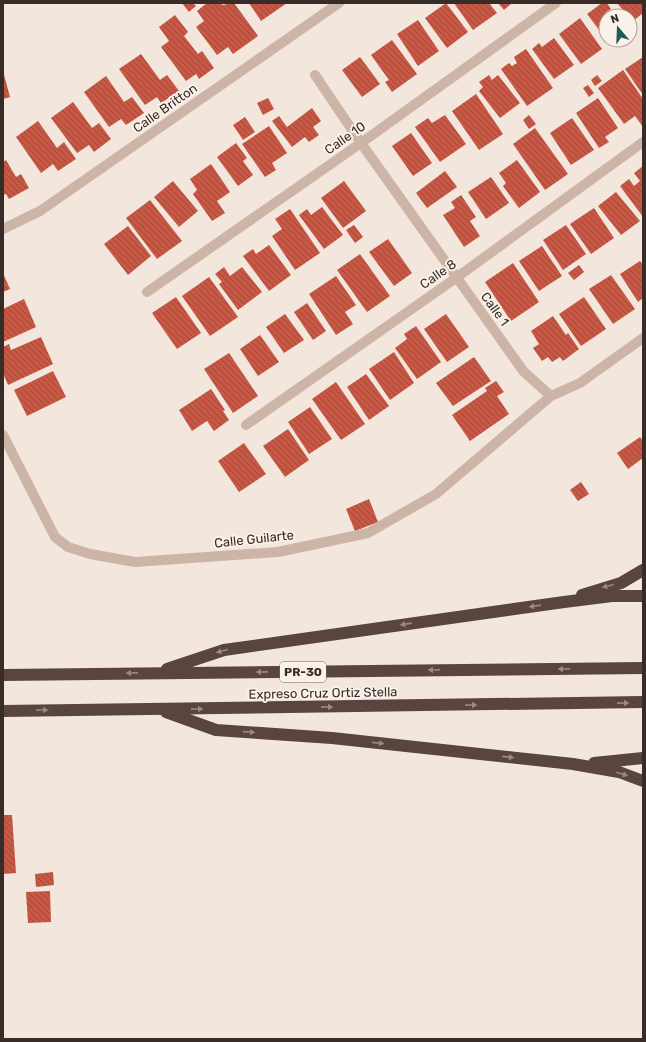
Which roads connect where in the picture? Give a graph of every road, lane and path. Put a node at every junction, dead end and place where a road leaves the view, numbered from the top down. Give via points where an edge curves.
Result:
1 (339, 3) edge
2 (556, 3) edge
3 (315, 75) dead end
4 (643, 142) edge
5 (361, 143) junction
6 (3, 229) edge
7 (456, 278) junction
8 (147, 292) dead end
9 (643, 338) edge
10 (552, 396) junction
11 (246, 425) dead end
12 (3, 435) edge
13 (643, 570) edge
14 (643, 596) edge
15 (564, 602) junction
16 (643, 668) edge
17 (155, 673) junction
18 (3, 674) edge
19 (643, 702) edge
20 (158, 709) junction
21 (3, 711) edge
22 (643, 758) edge
23 (573, 764) junction
24 (643, 781) edge

1 - 6 street, Calle Britton via 40,211
2 - 5 street, Calle 10
3 - 5 street, Calle 1
4 - 7 street, Calle 8
5 - 7 street, Calle 1
5 - 8 street, Calle 10
7 - 10 street, Calle 1 via 524,372
7 - 11 street, Calle 8
9 - 10 street via 580,383
10 - 12 street, Calle Guilarte via 436,494 368,533 278,552 143,562 90,554 68,547 55,537
13 -> 15 highway via 621,583
14 - 15 highway via 612,596
15 -> 17 highway via 224,650
16 -> 17 highway, Expreso Cruz Ortiz Stella / PR-30
17 -> 18 highway, Expreso Cruz Ortiz Stella / PR-30
20 -> 19 highway, Expreso Cruz Ortiz Stella
21 -> 20 highway, Expreso Cruz Ortiz Stella
20 -> 23 highway via 216,730 332,738
22 - 23 highway via 621,762
23 -> 24 highway via 619,772

